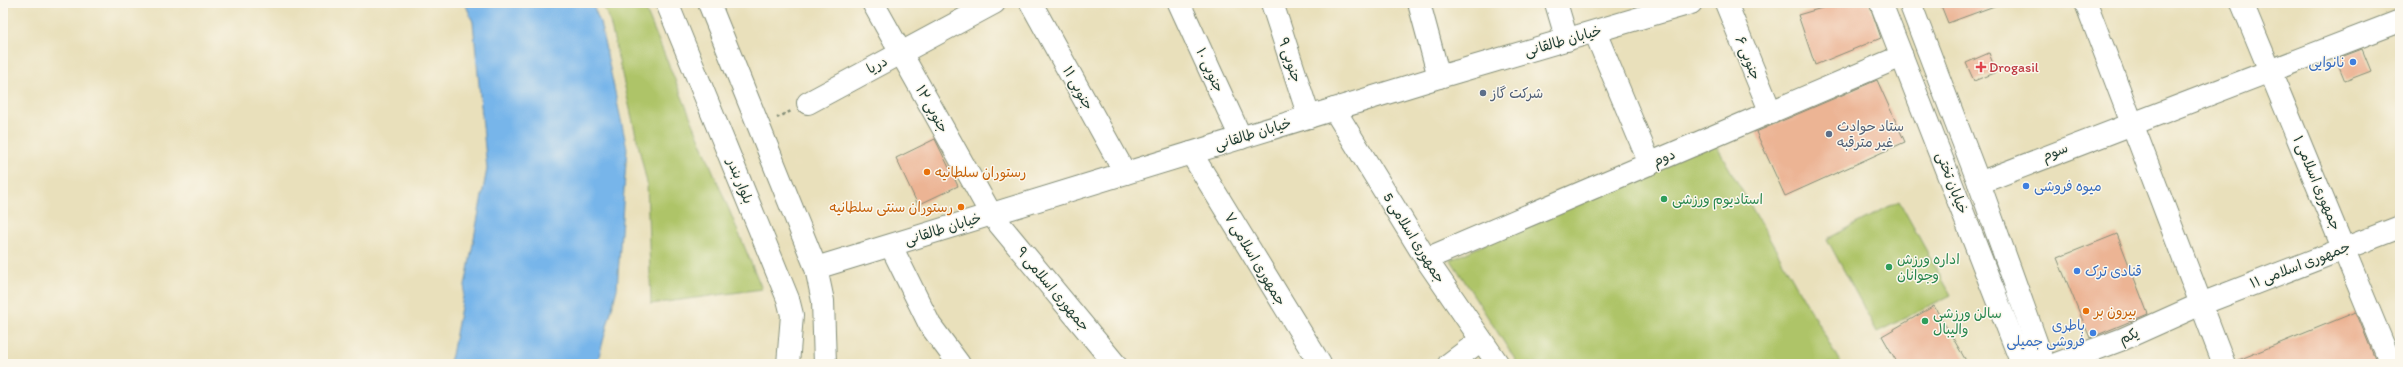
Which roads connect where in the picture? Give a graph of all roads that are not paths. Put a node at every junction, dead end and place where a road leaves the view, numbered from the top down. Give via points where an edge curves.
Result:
1 (667, 3) edge
2 (709, 3) edge
3 (873, 3) edge
4 (994, 3) edge
5 (1032, 3) edge
6 (1179, 3) edge
7 (1272, 3) edge
8 (1419, 3) edge
9 (1556, 3) edge
10 (1691, 3) edge
11 (1726, 3) edge
12 (1882, 3) edge
13 (1910, 3) edge
14 (2086, 3) edge
15 (2242, 3) edge
16 (2400, 21) edge
17 (1595, 32) junction
18 (1567, 40) junction
19 (901, 52) junction
20 (1902, 56) junction
21 (2269, 70) junction
22 (1439, 76) junction
23 (808, 103) road end
24 (1334, 109) junction
25 (1771, 113) junction
26 (1309, 116) junction
27 (2131, 122) junction
28 (1241, 138) junction
29 (1191, 153) junction
30 (1650, 164) junction
31 (1125, 173) junction
32 (1979, 183) junction
33 (991, 214) junction
34 (2400, 227) edge
35 (891, 246) junction
36 (2344, 248) junction
37 (1426, 258) junction
38 (816, 268) junction
39 (2201, 304) junction
40 (1481, 340) junction
41 (788, 364) edge
42 (825, 364) edge
43 (959, 364) edge
44 (1114, 364) edge
45 (1320, 364) edge
46 (1449, 364) edge
47 (1498, 364) edge
48 (2022, 364) edge
49 (2044, 364) edge
50 (2056, 364) edge
51 (2224, 364) edge
52 (2391, 364) edge

1 - 41 street, بلوار بندر via 788,299 792,315
2 - 38 street
3 - 19 street, ۱۲ جنوبی
4 - 19 street, دریا
5 - 31 street, ۱۱ جنوبی
6 - 28 street, ۱۰ جنوبی
7 - 26 street, ۹ جنوبی
8 - 22 street
9 - 18 street
10 - 17 street, خیابان طالقانی
11 - 25 street, ۶ جنوبی
12 - 20 street, خیابان تختی
13 - 32 street, خیابان تختی
14 - 27 street
15 - 21 street, جمهوری اسلامی ۱
16 - 21 street, سوم
17 - 18 street, خیابان طالقانی
17 - 30 street
18 - 22 street, خیابان طالقانی
19 - 23 street, دریا
19 - 33 street, ۱۲ جنوبی
20 - 25 street, دوم
20 - 48 street, خیابان تختی
21 - 27 street, سوم
21 - 36 street, جمهوری اسلامی ۱
22 - 24 street, خیابان طالقانی
24 - 26 street, خیابان طالقانی
24 - 37 street, جمهوری اسلامی 5
25 - 30 street, دوم
26 - 28 street, خیابان طالقانی
27 - 32 street, سوم
27 - 39 street
28 - 29 street, خیابان طالقانی
29 - 31 street, خیابان طالقانی
29 - 45 street, جمهوری اسلامی ۷
30 - 37 street, دوم
31 - 33 street, خیابان طالقانی
32 - 49 street, خیابان تختی
33 - 35 street, خیابان طالقانی
33 - 44 street, جمهوری اسلامی ۹
34 - 36 street, جمهوری اسلامی ۱۱
35 - 38 street, خیابان طالقانی
35 - 43 street via 930,325
36 - 39 street, جمهوری اسلامی ۱۱
36 - 52 street, جمهوری اسلامی ۱
37 - 40 street, جمهوری اسلامی 5
38 - 42 street via 823,301
39 - 50 street, یکم via 2123,339
39 - 51 street
40 - 46 street
40 - 47 street, جمهوری اسلامی 5

